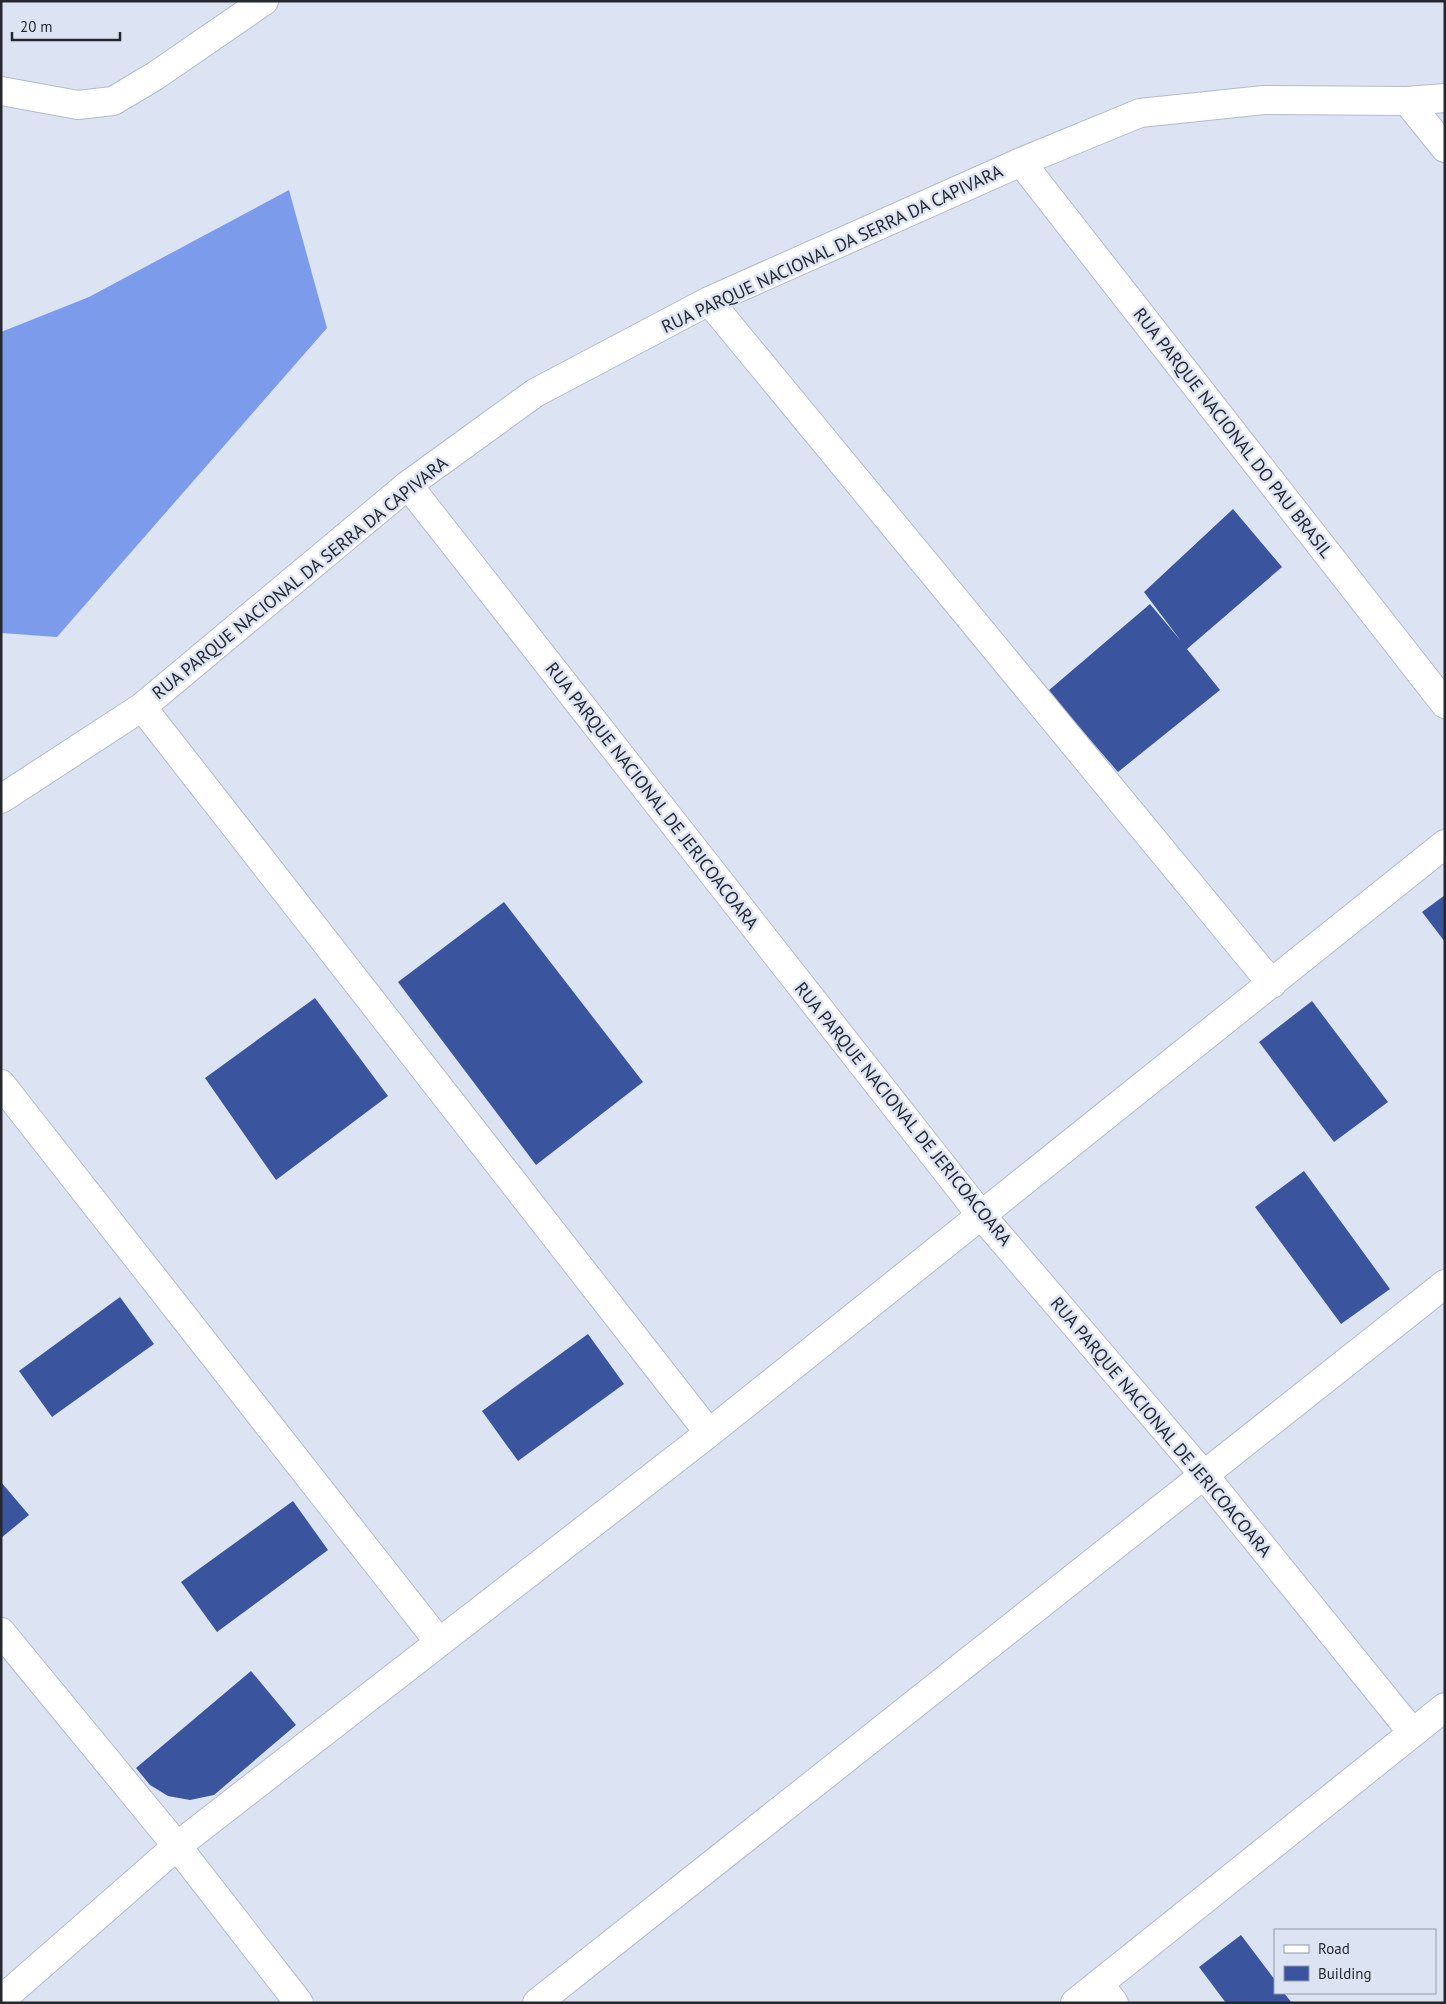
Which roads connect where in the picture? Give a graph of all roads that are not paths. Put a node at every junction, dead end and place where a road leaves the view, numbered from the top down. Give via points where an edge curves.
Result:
1 (264, 1) edge
2 (1, 92) edge
3 (1445, 98) edge
4 (1407, 100) junction
5 (1445, 148) edge
6 (1021, 162) junction
7 (709, 301) junction
8 (408, 485) junction
9 (1445, 704) edge
10 (142, 708) junction
11 (1, 799) edge
12 (1445, 844) edge
13 (1272, 984) junction
14 (1, 1084) edge
15 (982, 1215) junction
16 (1445, 1284) edge
17 (709, 1433) junction
18 (1204, 1475) junction
19 (1, 1632) edge
20 (439, 1642) junction
21 (1445, 1707) edge
22 (1412, 1732) junction
23 (177, 1846) junction
24 (1107, 1993) edge
25 (1, 2000) edge
26 (299, 2003) edge
27 (537, 2003) edge
28 (1076, 2003) edge

1 - 2 street via 113,101 78,105
3 - 4 street, RUA PARQUE NACIONAL DA SERRA DA CAPIVARA
4 - 5 street
4 - 6 street, RUA PARQUE NACIONAL DA SERRA DA CAPIVARA via 1264,100 1140,113
6 - 7 street, RUA PARQUE NACIONAL DA SERRA DA CAPIVARA
6 - 9 street, RUA PARQUE NACIONAL DO PAU BRASIL
7 - 8 street, RUA PARQUE NACIONAL DA SERRA DA CAPIVARA via 535,393
7 - 13 street
8 - 10 street, RUA PARQUE NACIONAL DA SERRA DA CAPIVARA
8 - 15 street, RUA PARQUE NACIONAL DE JERICOACOARA
10 - 11 street, RUA PARQUE NACIONAL DA SERRA DA CAPIVARA
10 - 17 street
12 - 13 street
13 - 15 street
14 - 20 street
15 - 17 street
15 - 18 street, RUA PARQUE NACIONAL DE JERICOACOARA
16 - 18 street
17 - 20 street
18 - 22 street, RUA PARQUE NACIONAL DE JERICOACOARA
18 - 27 street
19 - 23 street
20 - 23 street
21 - 22 street
22 - 24 street
23 - 25 street
23 - 26 street
24 - 28 street

